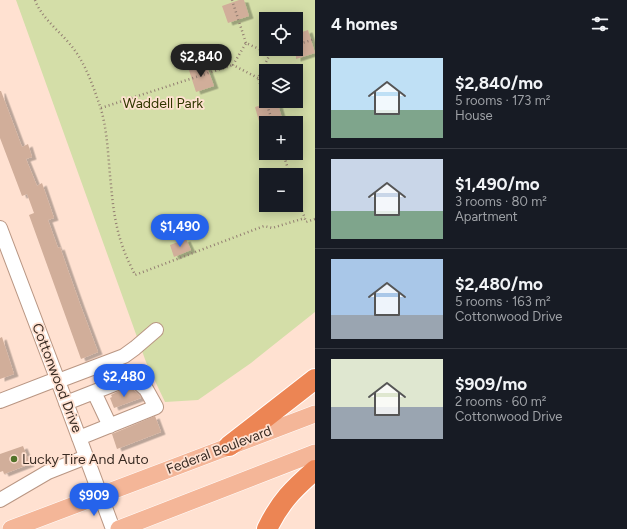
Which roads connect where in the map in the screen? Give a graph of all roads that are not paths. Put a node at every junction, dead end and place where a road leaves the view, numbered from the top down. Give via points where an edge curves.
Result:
1 (0, 228) edge
2 (156, 330) dead end
3 (315, 379) edge
4 (58, 380) junction
5 (94, 392) junction
6 (0, 401) edge
7 (66, 403) junction
8 (315, 414) edge
9 (110, 426) junction
10 (79, 438) junction
11 (229, 446) junction
12 (315, 453) edge
13 (86, 457) junction
14 (315, 470) edge
15 (100, 496) junction
16 (0, 500) edge
17 (11, 529) edge
18 (113, 529) edge
19 (119, 529) edge
20 (268, 529) edge

1 - 4 street, Cottonwood Drive
2 - 4 street via 124,356
3 - 11 highway
4 - 6 street
4 - 7 street, Cottonwood Drive
5 - 7 street
5 - 9 street
5 - 9 street via 117,383 135,380 146,389 156,407
7 - 10 street, Cottonwood Drive
8 - 11 main road, Federal Boulevard
9 - 10 street
10 - 13 street, Cottonwood Drive
11 - 15 main road, Federal Boulevard
12 - 19 main road
13 - 15 street, Cottonwood Drive
13 - 16 street via 48,472
14 - 20 highway via 284,500
15 - 17 main road, Federal Boulevard
15 - 18 street, Cottonwood Drive

